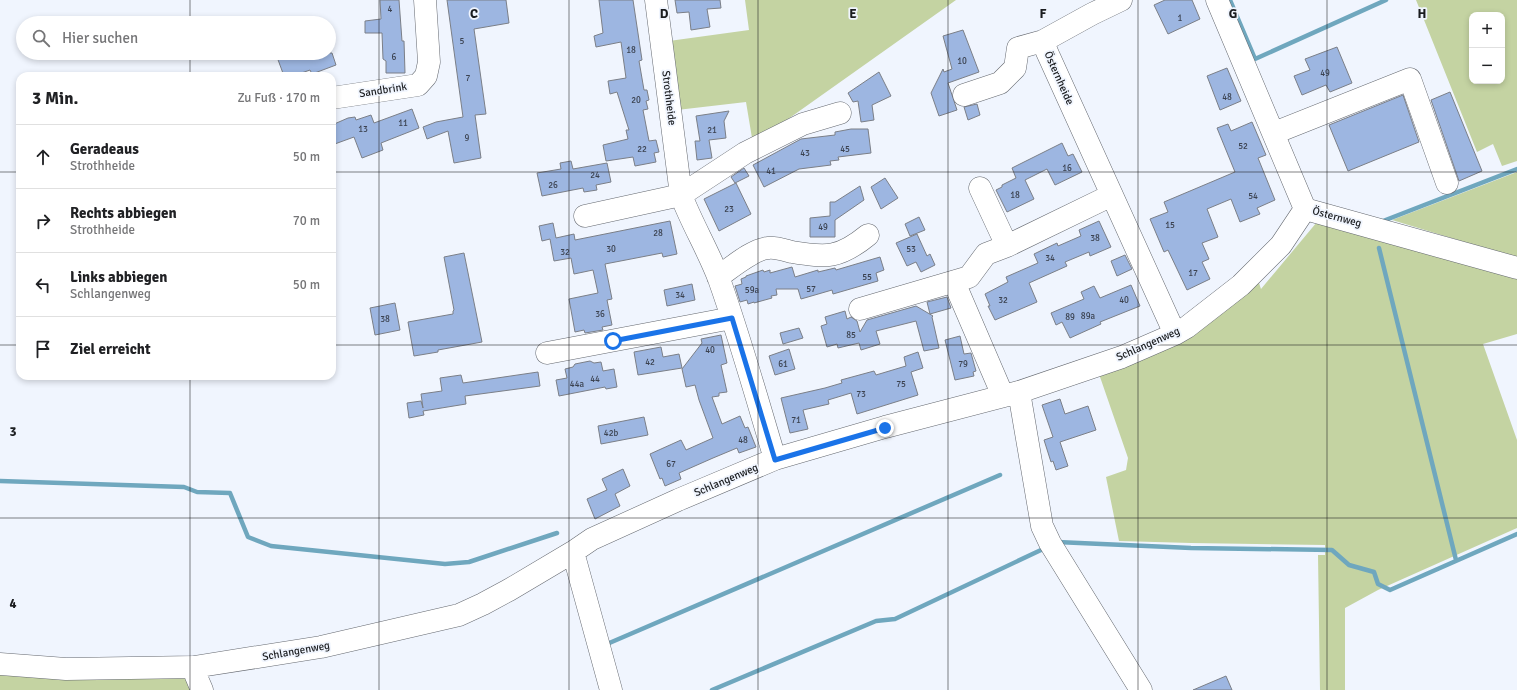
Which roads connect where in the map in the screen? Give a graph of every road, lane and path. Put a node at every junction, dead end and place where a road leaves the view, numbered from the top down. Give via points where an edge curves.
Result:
1 (425, 0) edge
2 (656, 0) edge
3 (1121, 0) edge
4 (1217, 0) edge
5 (1043, 41) junction
6 (964, 94) dead end
7 (336, 97) edge
8 (840, 112) dead end
9 (1274, 133) junction
10 (1447, 183) dead end
11 (980, 188) dead end
12 (681, 195) junction
13 (1112, 195) junction
14 (1305, 209) junction
15 (585, 216) dead end
16 (868, 235) dead end
17 (1007, 246) junction
18 (1517, 268) edge
19 (718, 276) junction
20 (954, 282) junction
21 (860, 309) dead end
22 (732, 318) junction
23 (1174, 334) junction
24 (547, 354) dead end
25 (1011, 394) junction
26 (775, 460) junction
27 (573, 552) junction
28 (0, 664) edge
29 (194, 668) junction
30 (1135, 688) edge
31 (202, 690) edge
32 (611, 690) edge

1 - 7 street, Sandbrink via 429,62 426,76 418,85
2 - 12 street, Strothheide
3 - 5 street, Östernheide
4 - 9 street, Östernweg
5 - 6 street via 1018,48 1014,68 1000,83
5 - 13 street, Östernheide
8 - 12 street via 803,124 745,153
9 - 10 street via 1410,79
9 - 14 street, Östernweg
11 - 17 street
12 - 15 street
12 - 19 street, Strothheide
13 - 17 street
13 - 23 street, Östernheide
14 - 18 street, Östernweg
14 - 23 street, Schlangenweg via 1281,245 1241,285
16 - 19 street via 853,248 836,254 818,256 768,248 758,250
17 - 20 street via 986,254 969,277
19 - 22 street, Strothheide
20 - 21 street
20 - 25 street
22 - 24 street
22 - 26 street, Strothheide
23 - 25 street, Schlangenweg via 1122,357
25 - 26 street, Schlangenweg
25 - 30 street via 1042,526 1050,544
26 - 27 street, Schlangenweg via 639,517 592,539
27 - 29 street, Schlangenweg via 489,601 459,615 321,648
27 - 32 street
28 - 29 street, Schlangenweg via 66,669
29 - 31 street

